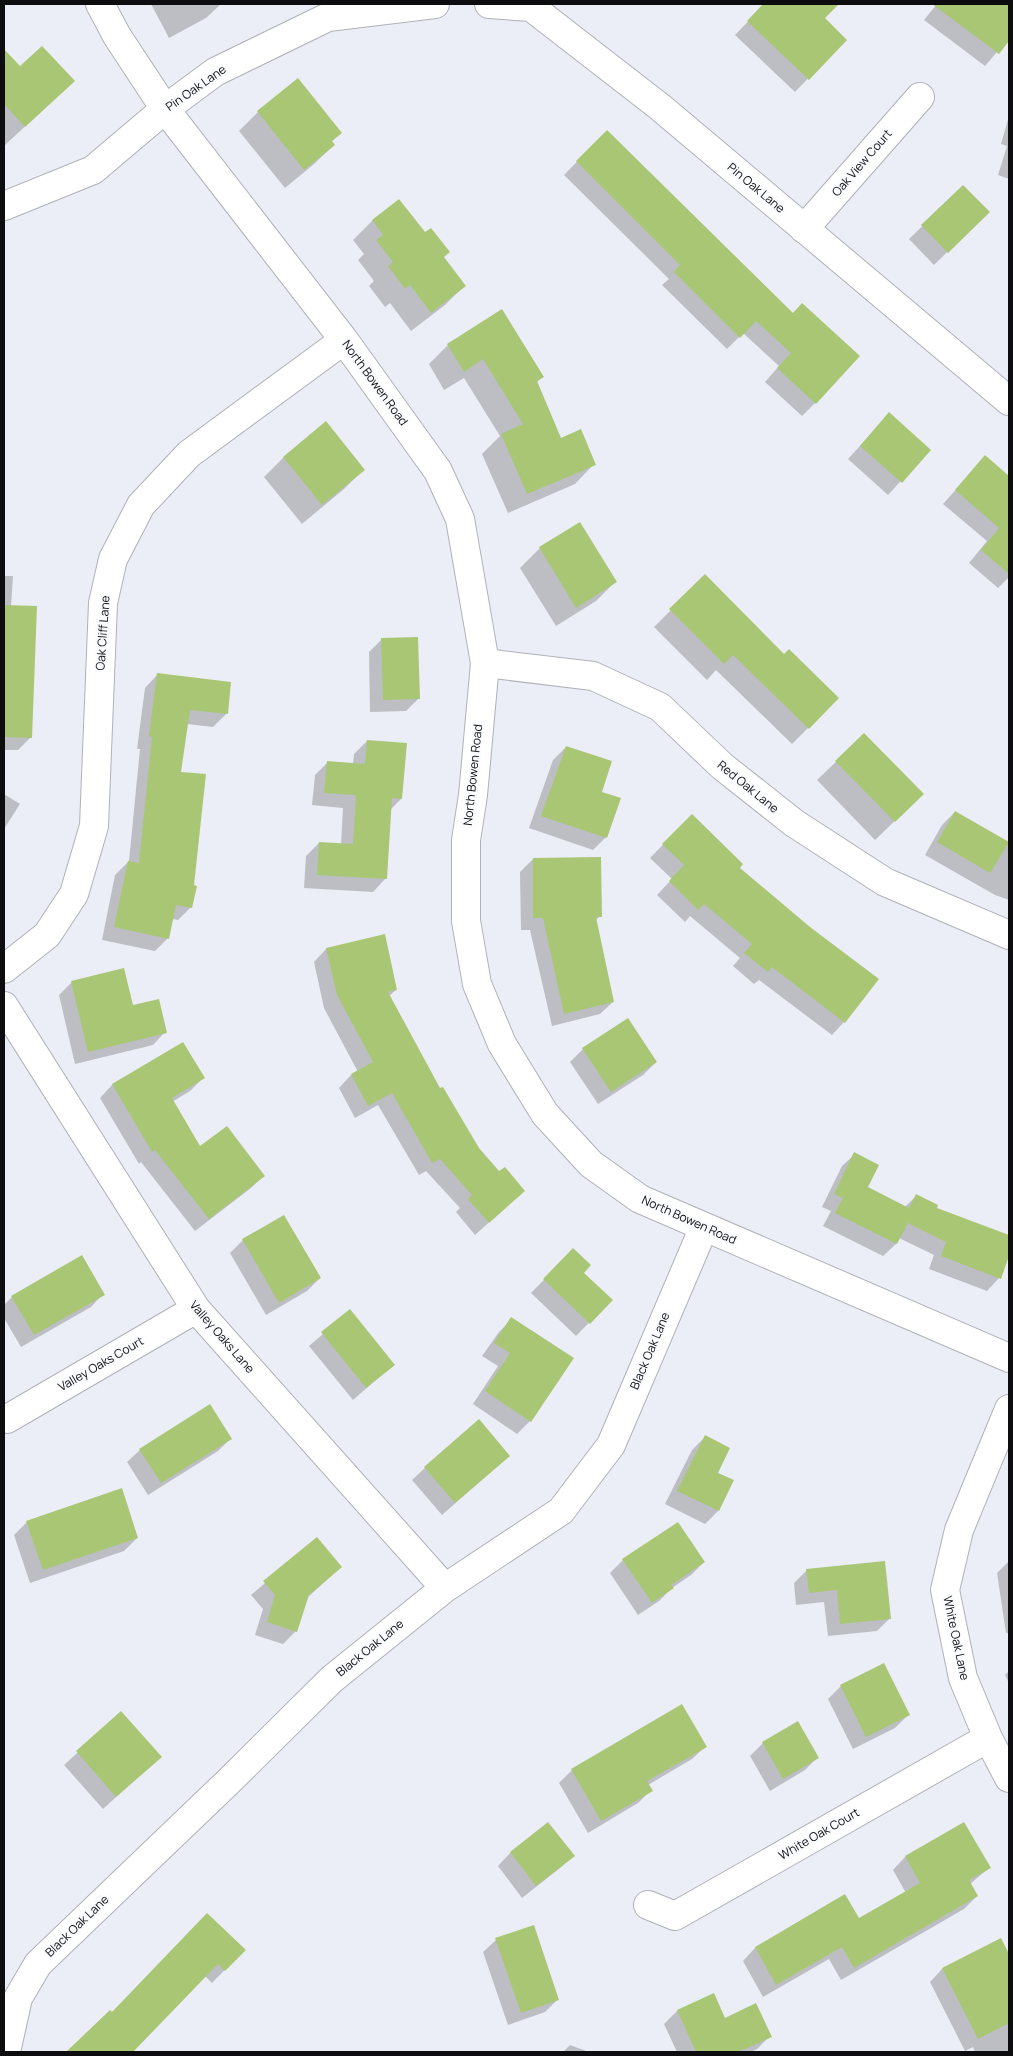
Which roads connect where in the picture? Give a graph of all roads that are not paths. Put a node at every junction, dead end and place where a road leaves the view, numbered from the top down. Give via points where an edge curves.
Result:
1 (100, 4) edge
2 (435, 4) edge
3 (489, 4) edge
4 (531, 5) edge
5 (920, 97) dead end
6 (165, 109) junction
7 (4, 206) edge
8 (804, 229) junction
9 (344, 340) junction
10 (1009, 401) edge
11 (485, 663) junction
12 (1009, 935) edge
13 (4, 969) edge
14 (4, 1006) edge
15 (704, 1227) junction
16 (196, 1309) junction
17 (1009, 1358) edge
18 (1009, 1409) edge
19 (7, 1419) dead end
20 (445, 1588) junction
21 (988, 1738) junction
22 (1009, 1778) edge
23 (648, 1905) dead end
24 (6, 2052) edge

1 - 6 street, North Bowen Road
2 - 6 street, Pin Oak Lane via 328,17 215,72
3 - 4 street, Pin Oak Lane
4 - 8 street, Pin Oak Lane via 660,107
5 - 8 street, Oak View Court
6 - 7 street, Pin Oak Lane via 93,170
6 - 9 street, North Bowen Road
8 - 10 street, Pin Oak Lane
9 - 11 street, North Bowen Road via 438,471 460,518
9 - 13 street, Oak Cliff Lane via 189,454 141,505 113,559 103,603 94,826 74,894 47,936
11 - 12 street, Red Oak Lane via 593,676 660,708 722,766 794,823 885,882
11 - 15 street, North Bowen Road via 466,840 466,921 477,984 502,1044 545,1114 591,1164 640,1199
14 - 16 street, Valley Oaks Lane
15 - 17 street, North Bowen Road
15 - 20 street, Black Oak Lane via 611,1445 561,1511
16 - 19 street, Valley Oaks Court
16 - 20 street, Valley Oaks Lane
18 - 21 street, White Oak Lane via 959,1530 946,1590 963,1678
20 - 24 street, Black Oak Lane via 332,1679 38,1964 18,1998
21 - 22 street, White Oak Lane
21 - 23 street, White Oak Court via 674,1916

